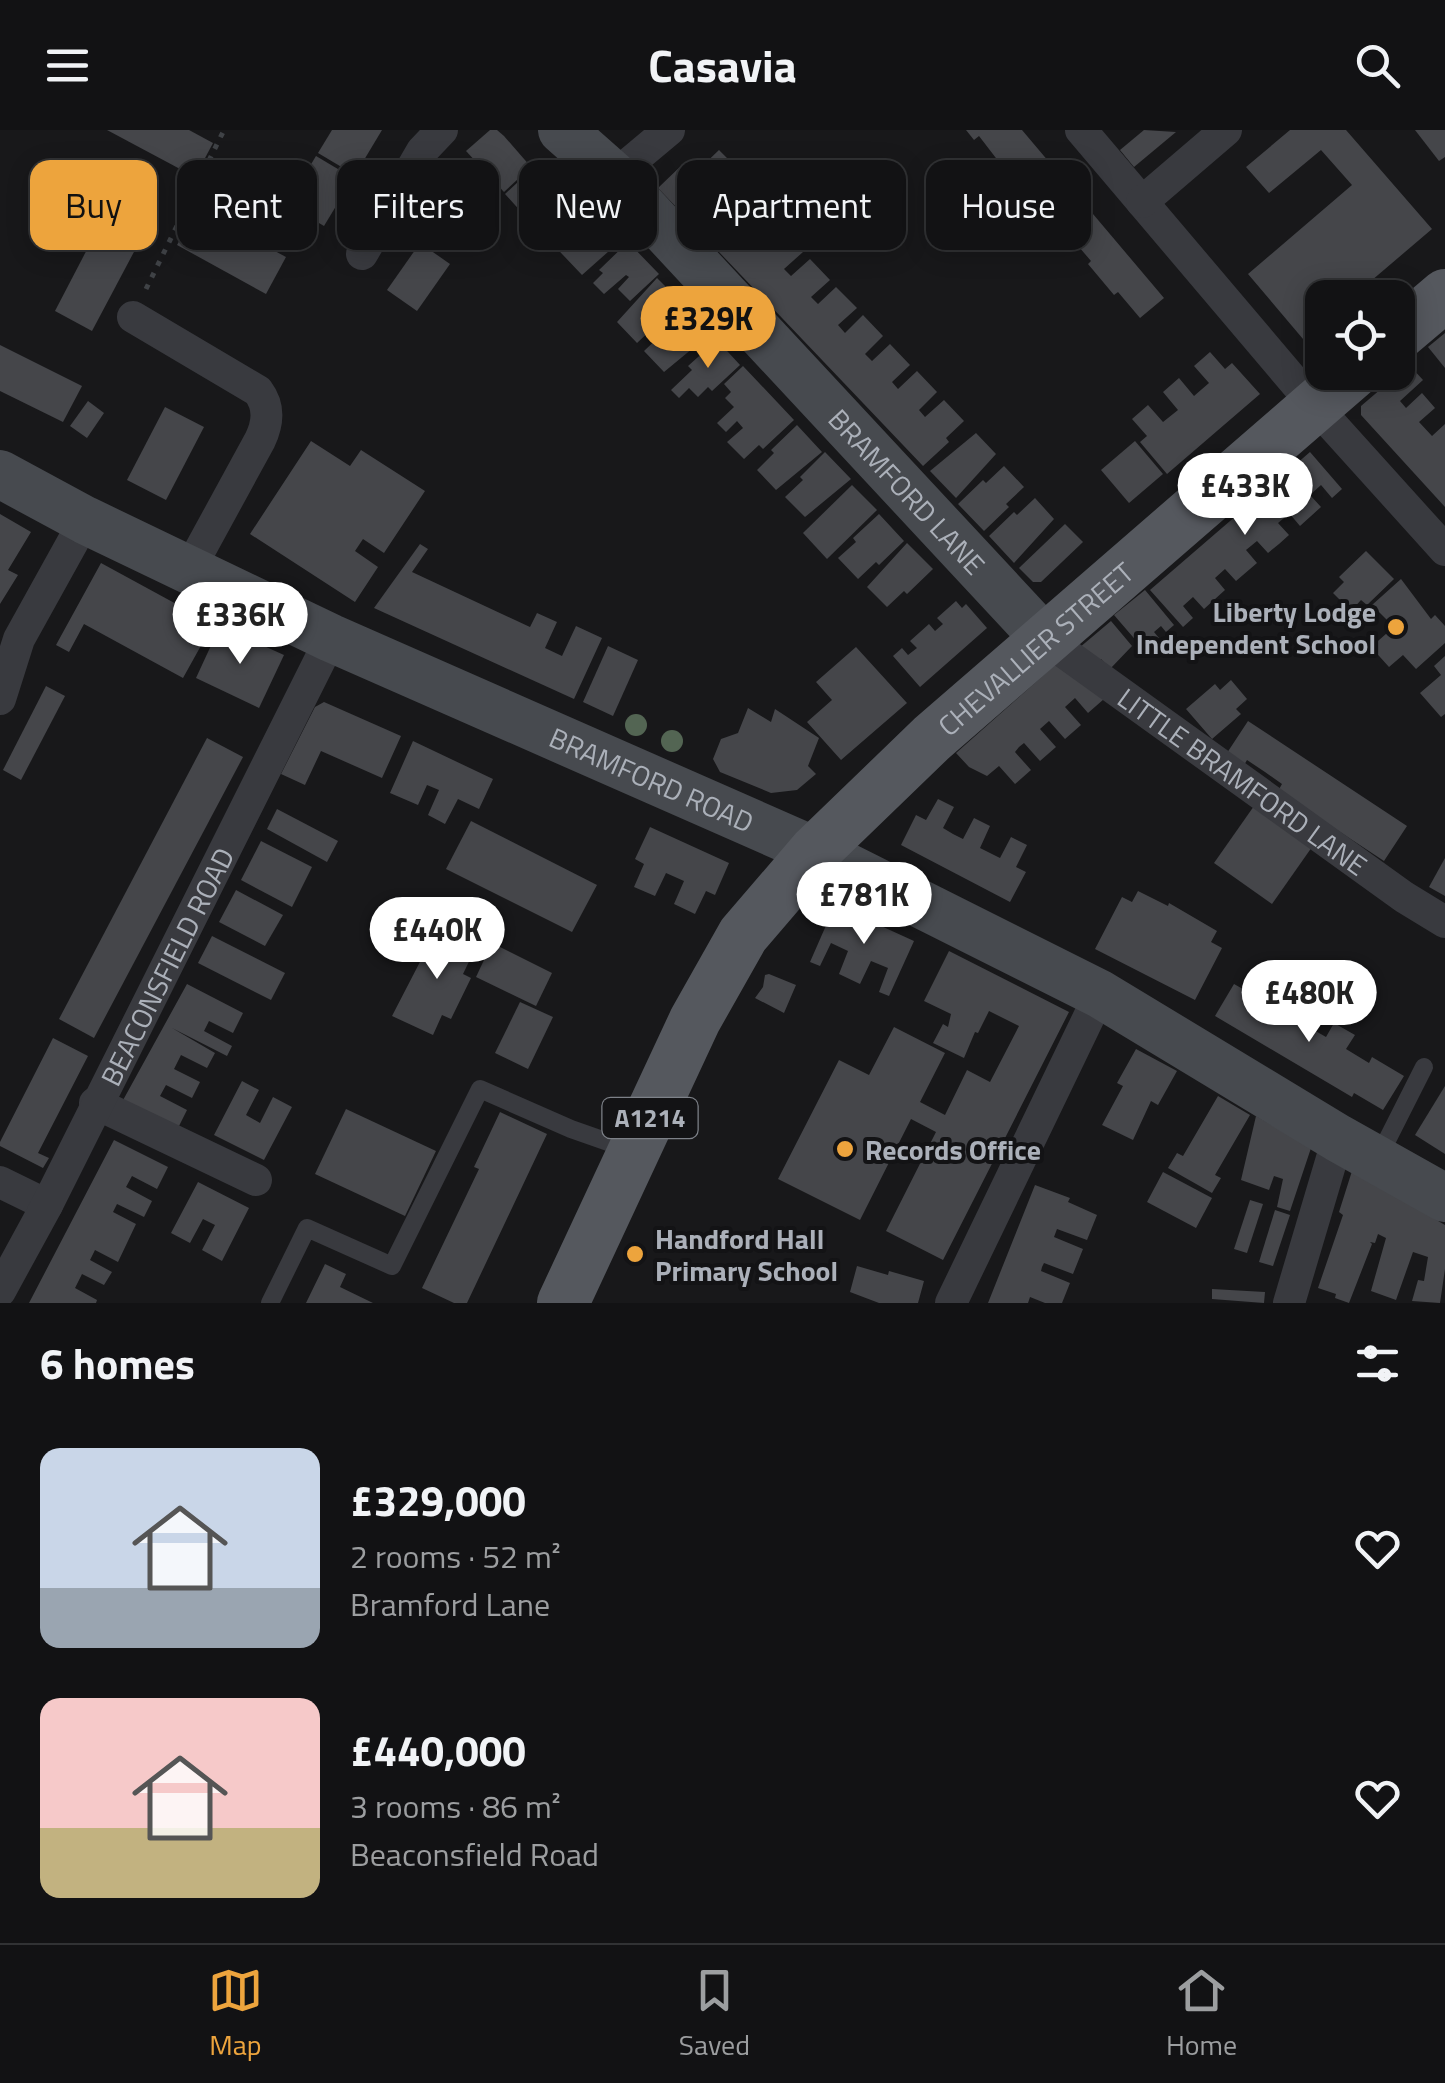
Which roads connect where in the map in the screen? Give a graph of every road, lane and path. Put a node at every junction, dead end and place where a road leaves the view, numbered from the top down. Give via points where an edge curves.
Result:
1 (224, 130) edge
2 (442, 130) edge
3 (562, 130) edge
4 (669, 130) edge
5 (1081, 130) edge
6 (1226, 130) edge
7 (596, 160) edge
8 (633, 160) edge
9 (1142, 202) junction
10 (657, 222) edge
11 (362, 254) dead end
12 (1445, 295) edge
13 (133, 317) joint
14 (1415, 321) edge
15 (1333, 390) edge
16 (1315, 406) junction
17 (0, 474) edge
18 (85, 520) junction
19 (1445, 550) edge
20 (189, 570) junction
21 (331, 638) junction
22 (1044, 638) junction
23 (0, 699) edge
24 (815, 851) junction
25 (1445, 922) edge
26 (1100, 994) junction
27 (1424, 1067) dead end
28 (95, 1103) junction
29 (1357, 1150) junction
30 (635, 1151) junction
31 (256, 1180) dead end
32 (0, 1182) edge
33 (1445, 1198) edge
34 (47, 1205) junction
35 (0, 1292) edge
36 (270, 1303) edge
37 (564, 1303) edge
38 (952, 1303) edge
39 (1289, 1303) edge

1 - 13 path
2 - 11 street via 422,151
3 - 7 main road, BRAMFORD LANE
4 - 8 street
5 - 9 street
6 - 9 street
9 - 16 street
10 - 22 main road, BRAMFORD LANE
12 - 14 main road
13 - 20 street via 266,402 260,440
15 - 16 main road, CHEVALLIER STREET / A1214
16 - 19 street
16 - 22 main road, CHEVALLIER STREET / A1214
17 - 18 main road, BRAMFORD ROAD
18 - 20 main road, BRAMFORD ROAD
18 - 23 street via 19,638
20 - 21 main road, BRAMFORD ROAD
21 - 24 main road, BRAMFORD ROAD
21 - 28 street, BEACONSFIELD ROAD
22 - 24 main road, CHEVALLIER STREET / A1214
22 - 25 street, LITTLE BRAMFORD LANE
24 - 26 main road, BRAMFORD ROAD
24 - 30 main road, A1214 via 743,935 694,1020
26 - 29 main road, BRAMFORD ROAD
26 - 38 street
27 - 29 lane
28 - 31 street
28 - 34 street, BEACONSFIELD ROAD
29 - 33 main road, BRAMFORD ROAD
29 - 39 street
30 - 36 lane via 480,1089 392,1266 307,1228
30 - 37 main road, A1214
32 - 34 street
34 - 35 street, BEACONSFIELD ROAD

